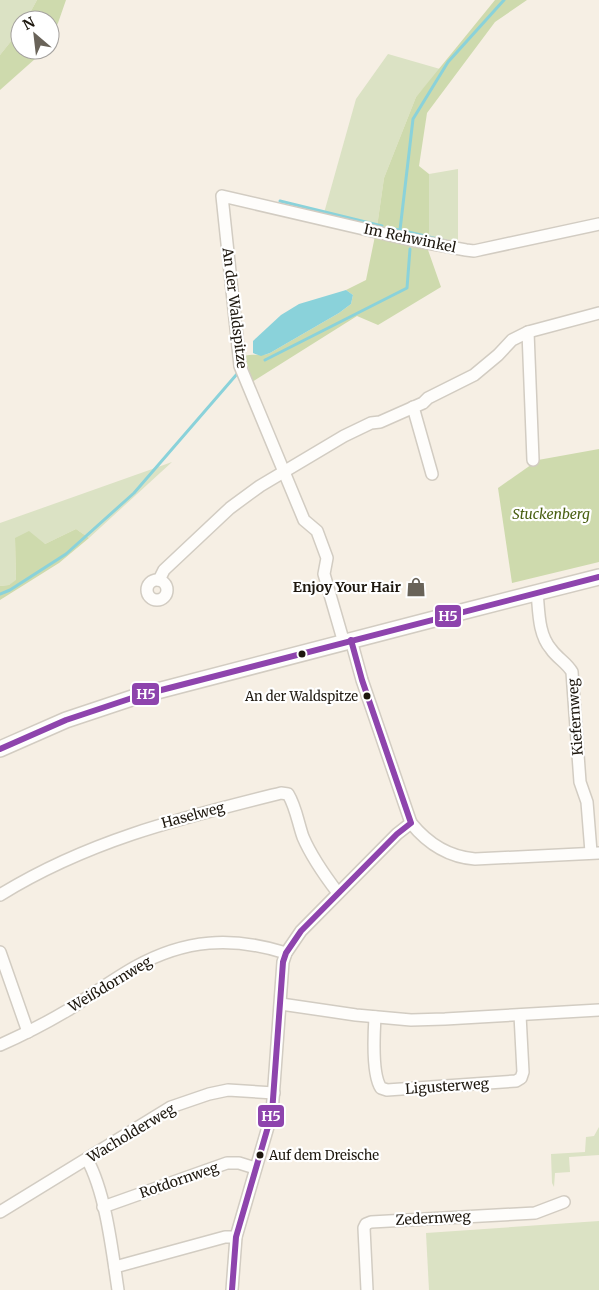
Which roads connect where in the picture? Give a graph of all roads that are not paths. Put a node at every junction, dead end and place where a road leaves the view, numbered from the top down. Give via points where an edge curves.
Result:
1 (222, 196) joint
2 (599, 224) edge
3 (599, 313) edge
4 (528, 332) junction
5 (413, 407) junction
6 (533, 460) dead end
7 (283, 472) junction
8 (432, 474) dead end
9 (599, 578) edge
10 (159, 580) dead end
11 (537, 592) junction
12 (348, 642) junction
13 (0, 750) edge
14 (412, 823) junction
15 (595, 852) edge
16 (338, 893) junction
17 (0, 895) edge
18 (0, 952) edge
19 (286, 952) junction
20 (281, 1004) junction
21 (599, 1010) edge
22 (520, 1015) junction
23 (375, 1016) junction
24 (28, 1032) junction
25 (0, 1046) edge
26 (274, 1093) junction
27 (86, 1159) junction
28 (255, 1168) junction
29 (564, 1202) dead end
30 (103, 1207) junction
31 (0, 1212) edge
32 (236, 1237) junction
33 (115, 1267) junction
34 (118, 1290) edge
35 (232, 1290) edge
36 (367, 1290) edge

1 - 2 street, Im Rehwinkel via 411,240 474,251
1 - 7 street, An der Waldspitze via 240,366
3 - 4 street
4 - 5 street via 512,340 474,375
4 - 6 street
5 - 7 street via 371,423
5 - 8 street
7 - 10 street via 230,508 164,570
7 - 12 street, An der Waldspitze via 304,520 317,531 327,558 324,574
9 - 11 street
11 - 12 street
11 - 15 street, Kiefernweg via 542,632 550,649 572,672 580,782 587,802
12 - 13 street via 138,696 66,720
12 - 14 street, An der Waldspitze
14 - 15 street via 434,845 464,858
14 - 16 street
16 - 17 street, Haselweg via 312,856 292,799 281,792 122,836 52,866
16 - 19 street via 301,931
18 - 24 street
19 - 20 street
19 - 24 street, Weißdornweg via 266,946 222,941 173,950 135,967
20 - 23 street
20 - 26 street
21 - 22 street
22 - 23 street via 436,1020
22 - 23 street, Ligusterweg via 522,1078 387,1090 381,1088 376,1077
24 - 25 street, Weißdornweg
26 - 27 street, Wacholderweg via 228,1090 191,1099 148,1120
26 - 28 street via 268,1128
27 - 30 street
27 - 31 street, Wacholderweg
28 - 30 street, Rotdornweg via 227,1163
28 - 32 street
29 - 36 street, Zedernweg via 535,1213 371,1222 364,1228
30 - 33 street
32 - 33 street via 225,1237
32 - 35 street
33 - 34 street

